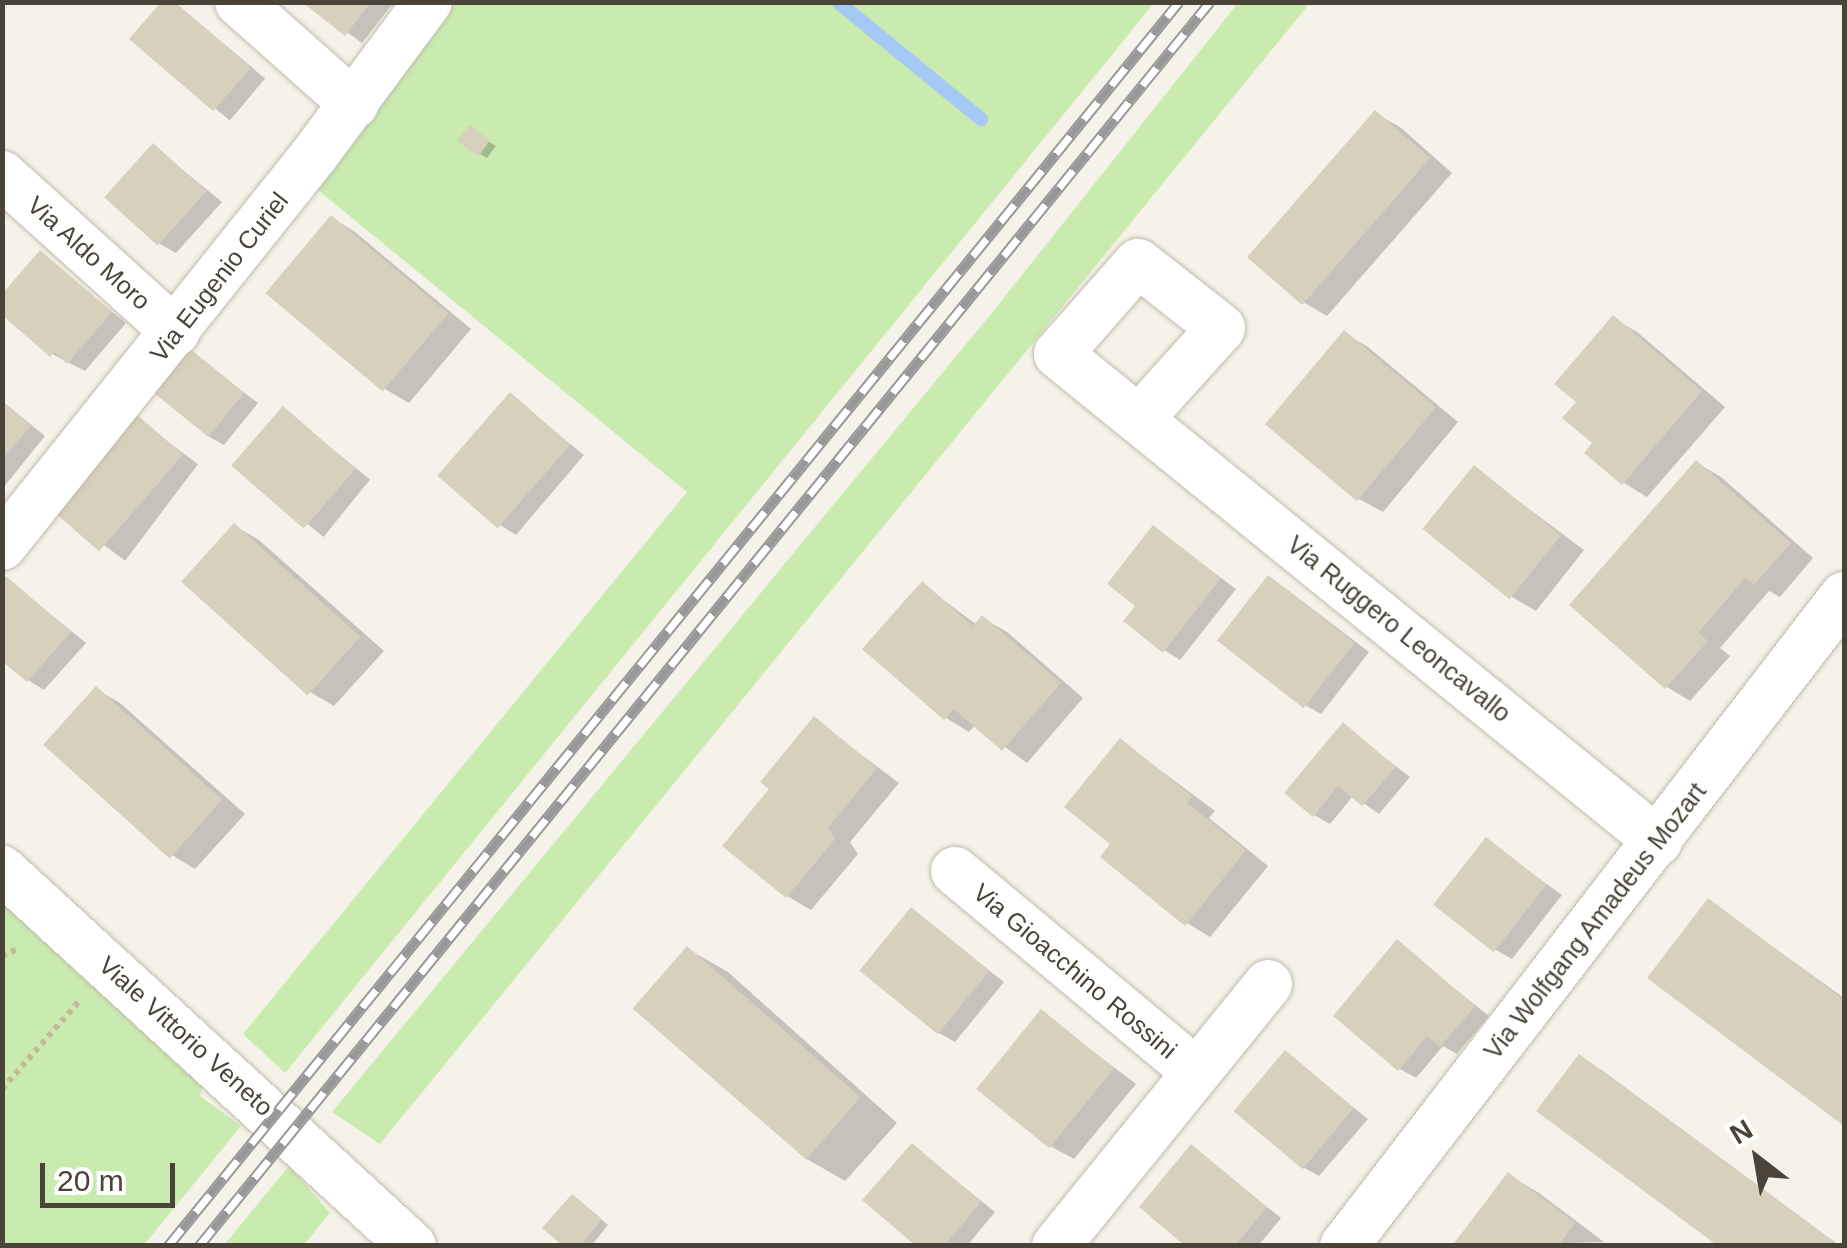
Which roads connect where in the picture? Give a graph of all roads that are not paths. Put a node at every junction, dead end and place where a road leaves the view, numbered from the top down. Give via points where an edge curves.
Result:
1 (238, 2) edge
2 (428, 2) edge
3 (354, 104) junction
4 (2, 175) edge
5 (176, 332) junction
6 (1140, 418) dead end
7 (2, 546) edge
8 (1844, 596) edge
9 (1658, 840) junction
10 (2, 870) edge
11 (954, 870) dead end
12 (1268, 984) dead end
13 (1196, 1072) junction
14 (412, 1246) edge
15 (1056, 1246) edge
16 (1344, 1246) edge

1 - 3 street
2 - 3 street, Via Eugenio Curiel
3 - 5 street, Via Eugenio Curiel
4 - 5 street, Via Aldo Moro
5 - 7 street, Via Eugenio Curiel
6 - 9 street, Via Ruggero Leoncavallo
8 - 9 street, Via Wolfgang Amadeus Mozart
9 - 16 street, Via Wolfgang Amadeus Mozart
10 - 14 street, Viale Vittorio Veneto
11 - 13 street, Via Gioacchino Rossini
12 - 13 street, Via Gioacchino Rossini
13 - 15 street, Via Gioacchino Rossini

